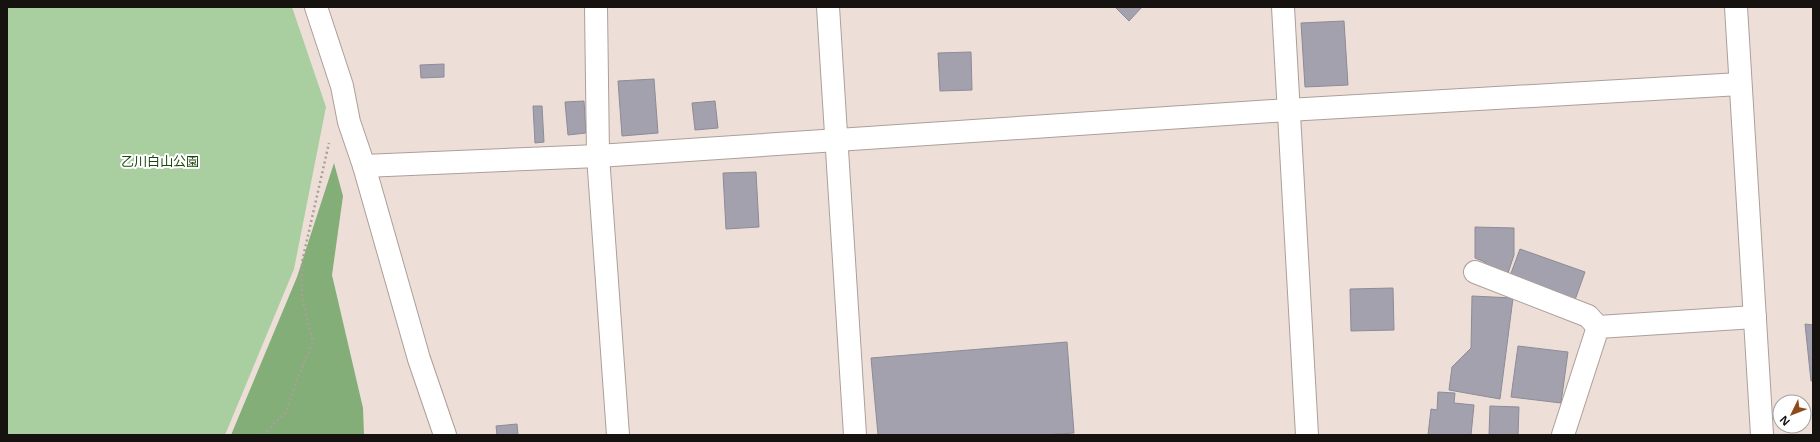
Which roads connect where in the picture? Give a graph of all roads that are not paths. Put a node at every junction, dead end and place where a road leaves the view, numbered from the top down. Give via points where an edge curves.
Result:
1 (316, 7) edge
2 (596, 7) edge
3 (828, 7) edge
4 (1283, 7) edge
5 (1736, 7) edge
6 (1740, 84) junction
7 (1288, 110) junction
8 (837, 139) junction
9 (598, 156) junction
10 (364, 166) junction
11 (1474, 272) dead end
12 (1755, 317) junction
13 (1598, 327) junction
14 (445, 435) edge
15 (618, 435) edge
16 (855, 435) edge
17 (1307, 435) edge
18 (1563, 435) edge
19 (1762, 435) edge

1 - 10 street via 342,86 349,122
2 - 9 street
3 - 8 street
4 - 7 street
5 - 6 street
6 - 7 street
6 - 12 street
7 - 8 street
7 - 17 street
8 - 9 street
8 - 16 street
9 - 10 street
9 - 15 street
10 - 14 street via 418,360
11 - 13 street via 1588,316
12 - 13 street
12 - 19 street
13 - 18 street

